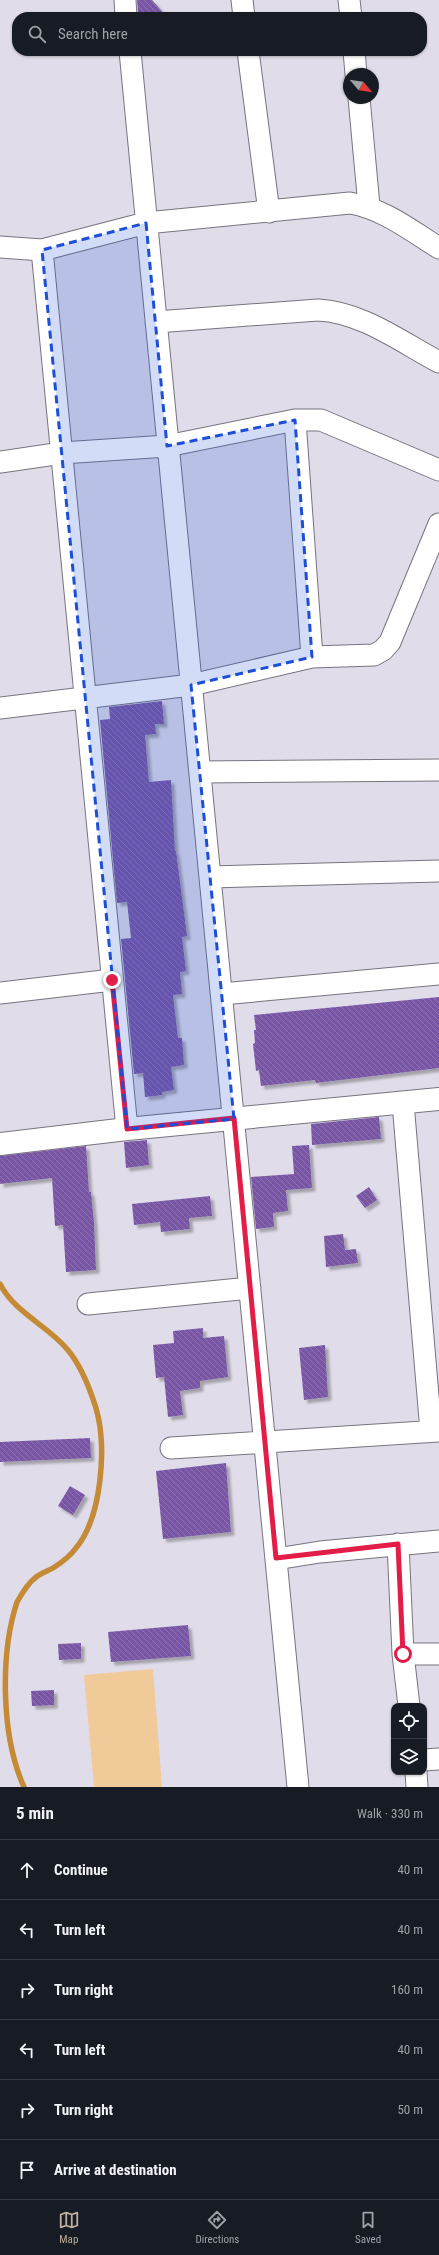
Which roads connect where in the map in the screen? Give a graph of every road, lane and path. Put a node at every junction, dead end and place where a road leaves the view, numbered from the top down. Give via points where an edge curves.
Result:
1 (125, 0) edge
2 (242, 0) edge
3 (349, 0) edge
4 (126, 12) edge
5 (243, 12) edge
6 (350, 12) edge
7 (130, 56) edge
8 (249, 56) edge
9 (354, 56) edge
10 (355, 68) edge
11 (360, 104) edge
12 (369, 206) junction
13 (269, 212) junction
14 (146, 223) junction
15 (0, 247) edge
16 (439, 248) edge
17 (42, 250) junction
18 (156, 322) junction
19 (439, 362) edge
20 (295, 420) junction
21 (167, 446) junction
22 (62, 452) junction
23 (0, 462) edge
24 (439, 470) edge
25 (439, 524) edge
26 (312, 657) junction
27 (192, 685) junction
28 (86, 698) junction
29 (0, 708) edge
30 (439, 770) edge
31 (200, 772) junction
32 (439, 871) edge
33 (210, 877) junction
34 (439, 974) edge
35 (112, 980) junction
36 (0, 992) edge
37 (222, 994) junction
38 (439, 1099) edge
39 (403, 1103) junction
40 (234, 1118) junction
41 (127, 1129) junction
42 (0, 1144) edge
43 (250, 1288) junction
44 (88, 1304) dead end
45 (435, 1431) edge
46 (265, 1442) junction
47 (171, 1448) dead end
48 (439, 1541) edge
49 (398, 1544) junction
50 (276, 1558) junction
51 (403, 1654) junction
52 (439, 1654) edge
53 (409, 1703) edge
54 (439, 1759) edge
55 (427, 1760) edge
56 (416, 1775) edge
57 (298, 1787) edge
58 (417, 1787) edge

1 - 4 street
2 - 5 street
3 - 6 street
7 - 14 street
8 - 13 street
9 - 10 street
11 - 12 street
12 - 13 street via 350,203
12 - 16 street via 383,212
13 - 14 street
14 - 17 street
14 - 18 street
15 - 17 street
17 - 22 street
18 - 19 street via 318,310 335,311 356,318
18 - 21 street
20 - 21 street
20 - 24 street via 321,420
20 - 26 street
21 - 22 street
21 - 27 street
22 - 23 street
22 - 28 street
25 - 26 street via 390,642 383,650 374,655
26 - 27 street
27 - 28 street
27 - 31 street
28 - 29 street
28 - 35 street
30 - 31 street
31 - 33 street
32 - 33 street
33 - 37 street
34 - 37 street
35 - 36 street
35 - 41 street
37 - 40 street
38 - 39 street
39 - 40 street
39 - 45 street
40 - 41 street
40 - 43 street
41 - 42 street
43 - 44 street
43 - 46 street
45 - 46 street
46 - 47 street
46 - 50 street
48 - 49 street
49 - 50 street
49 - 51 street
50 - 57 street
51 - 52 street
51 - 53 street
54 - 55 street
56 - 58 street

